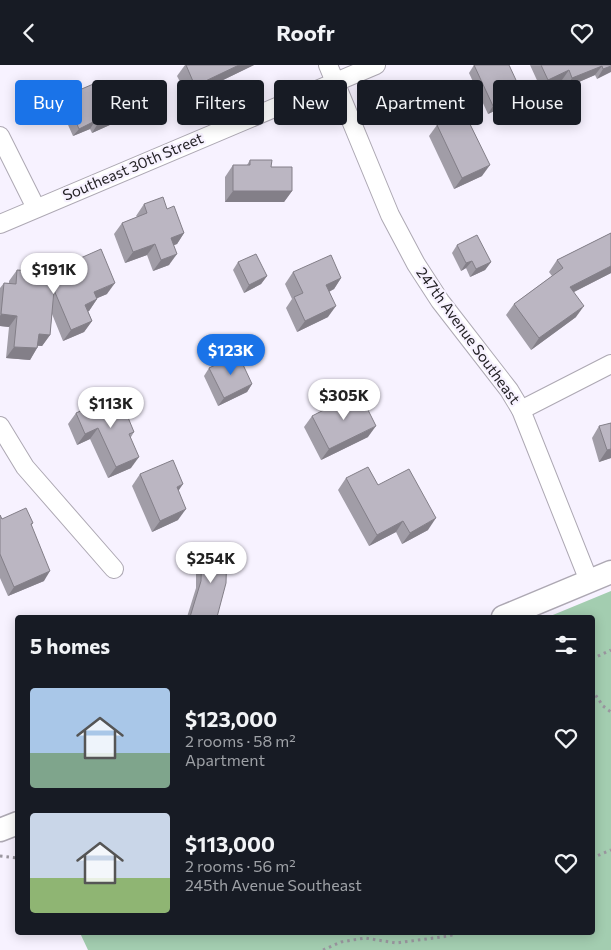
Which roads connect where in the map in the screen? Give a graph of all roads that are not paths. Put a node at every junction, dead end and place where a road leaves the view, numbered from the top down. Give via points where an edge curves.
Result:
1 (328, 65) edge
2 (376, 65) edge
3 (335, 80) edge
4 (341, 80) edge
5 (274, 108) edge
6 (347, 109) edge
7 (0, 136) edge
8 (36, 208) junction
9 (0, 224) edge
10 (611, 364) edge
11 (521, 410) junction
12 (0, 426) edge
13 (114, 569) dead end
14 (611, 572) edge
15 (589, 581) junction
16 (508, 615) edge
17 (15, 824) edge
18 (0, 830) edge

1 - 3 street, 247th Avenue Southeast
2 - 4 street, Southeast 30th Street
5 - 8 street, Southeast 30th Street
6 - 11 street, 247th Avenue Southeast via 390,215 416,264
7 - 8 street
8 - 9 street, Southeast 30th Street
10 - 11 street
11 - 15 street, 247th Avenue Southeast
12 - 13 street via 25,467
14 - 15 street
15 - 16 street
17 - 18 street

